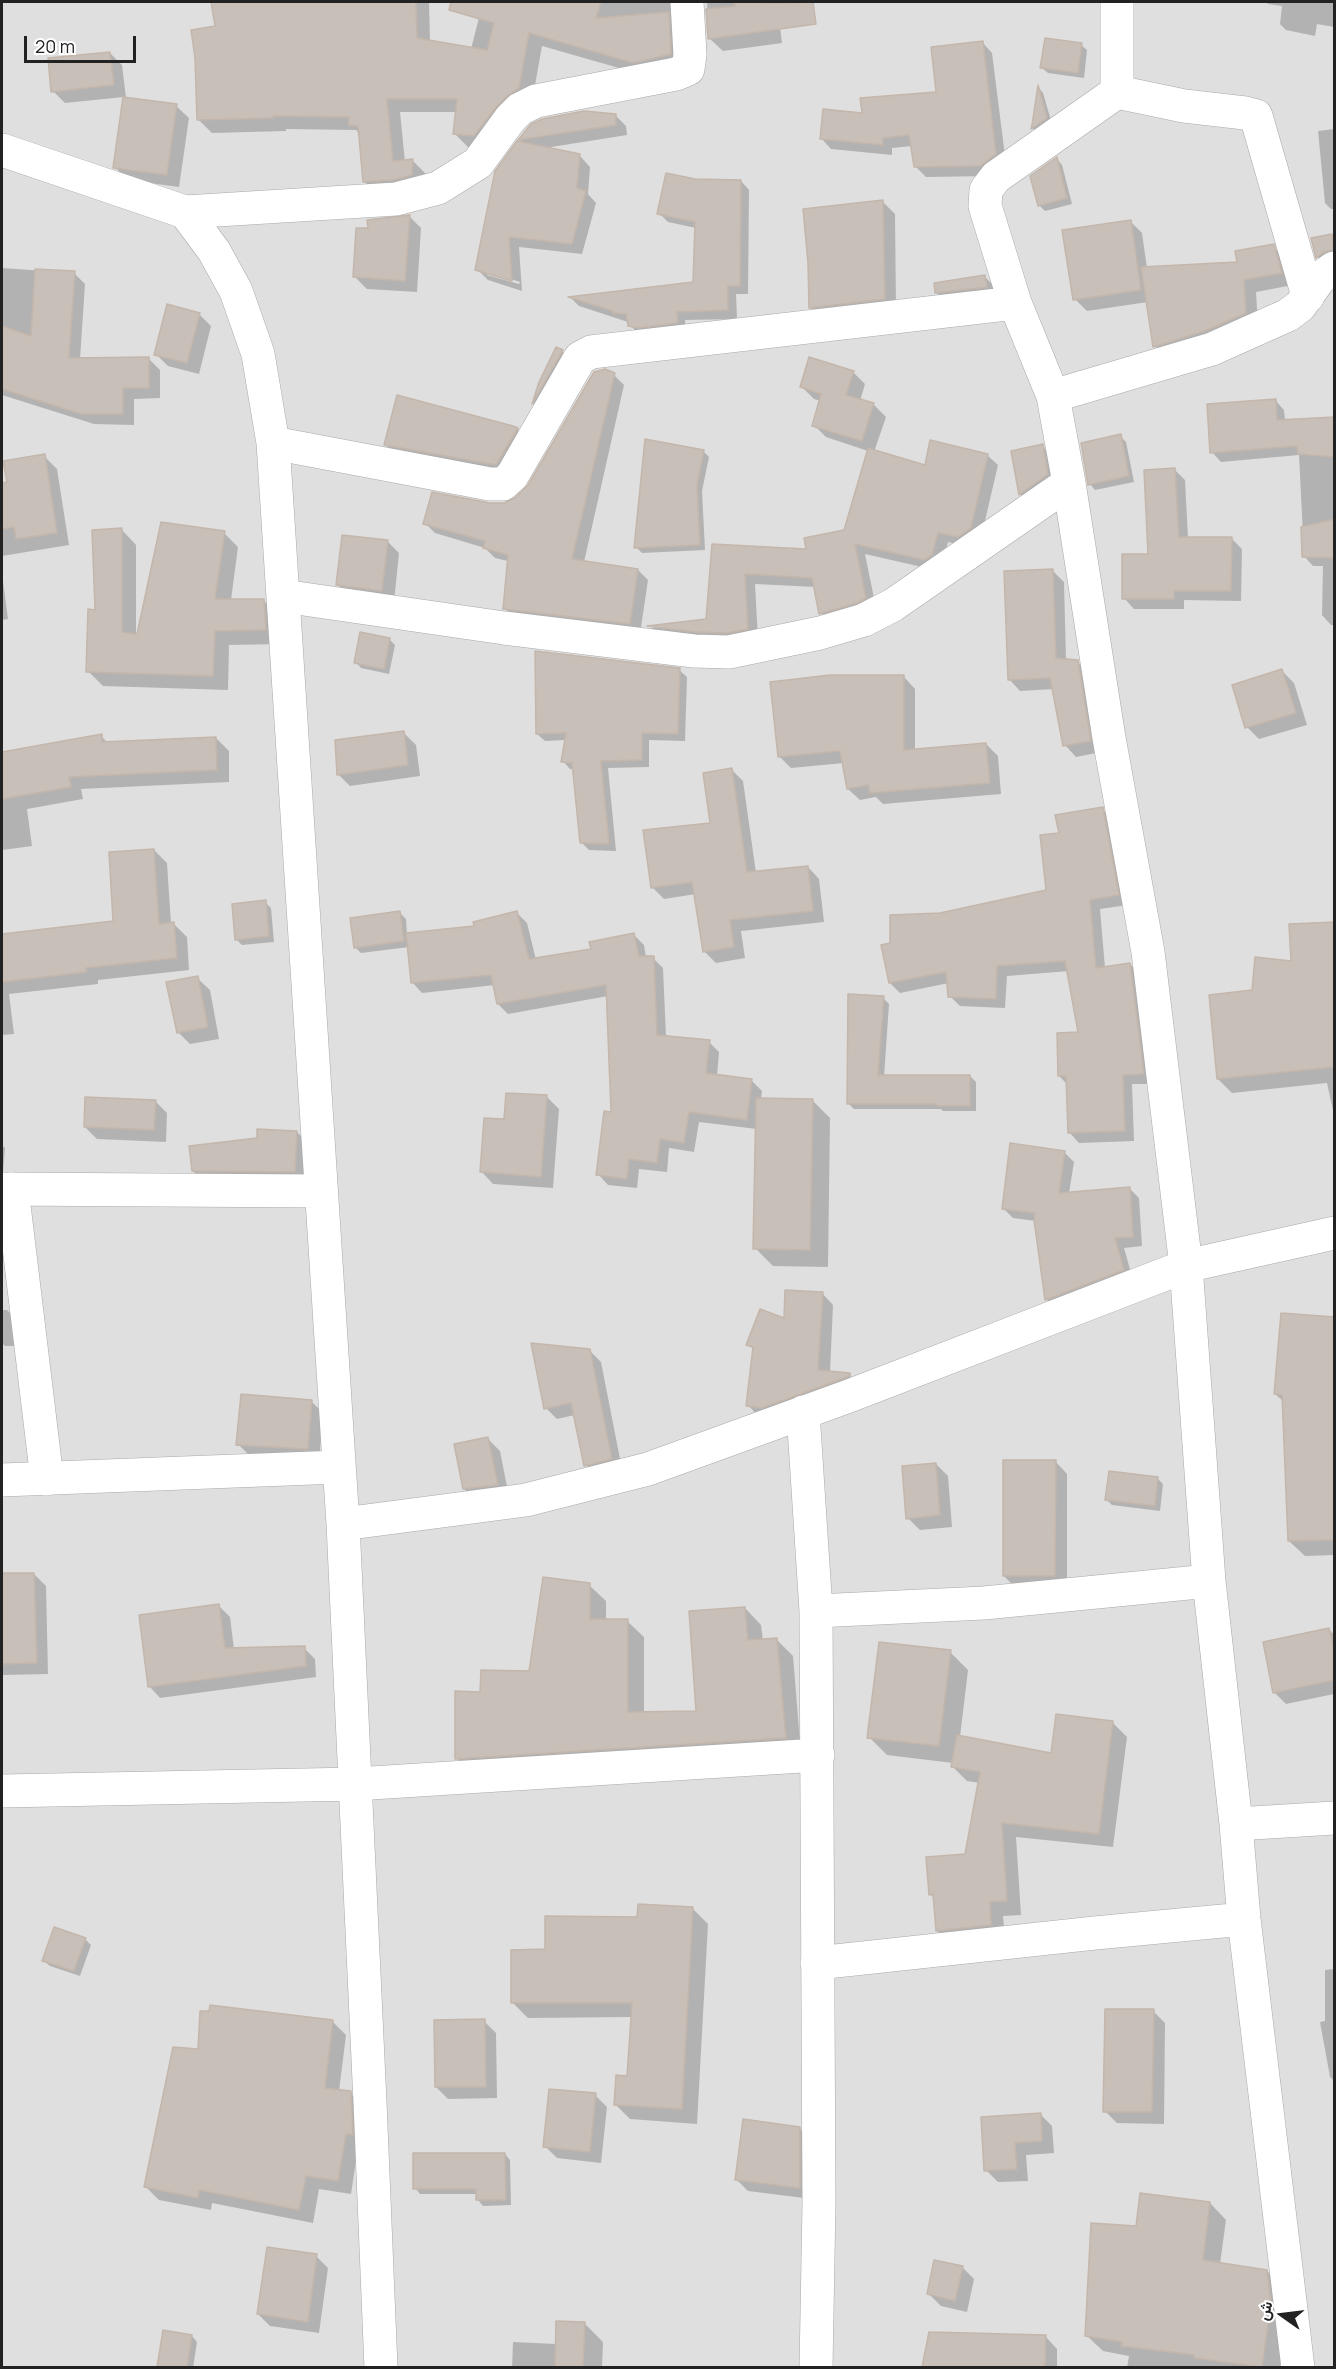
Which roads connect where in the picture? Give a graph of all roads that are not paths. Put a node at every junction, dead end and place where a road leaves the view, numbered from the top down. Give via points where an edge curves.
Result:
1 (687, 2) edge
2 (1117, 2) edge
3 (1117, 92) junction
4 (2, 150) edge
5 (186, 212) junction
6 (1335, 268) edge
7 (1308, 296) junction
8 (1015, 303) junction
9 (1053, 396) junction
10 (273, 443) junction
11 (1069, 483) junction
12 (283, 596) junction
13 (7, 1189) edge
14 (321, 1191) junction
15 (1335, 1233) edge
16 (1186, 1266) junction
17 (803, 1412) junction
18 (339, 1467) junction
19 (47, 1479) junction
20 (2, 1480) edge
21 (343, 1524) junction
22 (1209, 1581) junction
23 (816, 1611) junction
24 (818, 1755) junction
25 (355, 1784) junction
26 (2, 1791) edge
27 (1335, 1818) edge
28 (1236, 1824) junction
29 (1244, 1920) junction
30 (818, 1963) junction
31 (381, 2367) edge
32 (816, 2367) edge
33 (1298, 2367) edge

1 - 5 street via 688,69 536,101 510,119 478,163 438,188 396,199
2 - 3 street
3 - 7 street via 1256,116
3 - 8 street via 996,177 986,190 986,206
4 - 5 street
5 - 10 street via 236,291 258,354
6 - 7 street via 1320,278
7 - 9 street via 1288,315 1212,350
8 - 9 street
8 - 10 street via 591,352 580,358 512,476 502,484
9 - 11 street
10 - 12 street
11 - 12 street via 893,605 864,620 729,652 504,628
11 - 16 street via 1109,738 1148,951
12 - 14 street
13 - 14 street
13 - 19 street
14 - 18 street
15 - 16 street
16 - 17 street
16 - 22 street
17 - 21 street via 648,1469 537,1497
17 - 23 street
18 - 19 street
18 - 21 street
19 - 20 street
21 - 25 street
22 - 23 street via 984,1603
22 - 28 street
23 - 24 street
24 - 25 street
24 - 30 street
25 - 26 street
25 - 31 street
27 - 28 street
28 - 29 street
29 - 30 street
29 - 33 street
30 - 32 street

